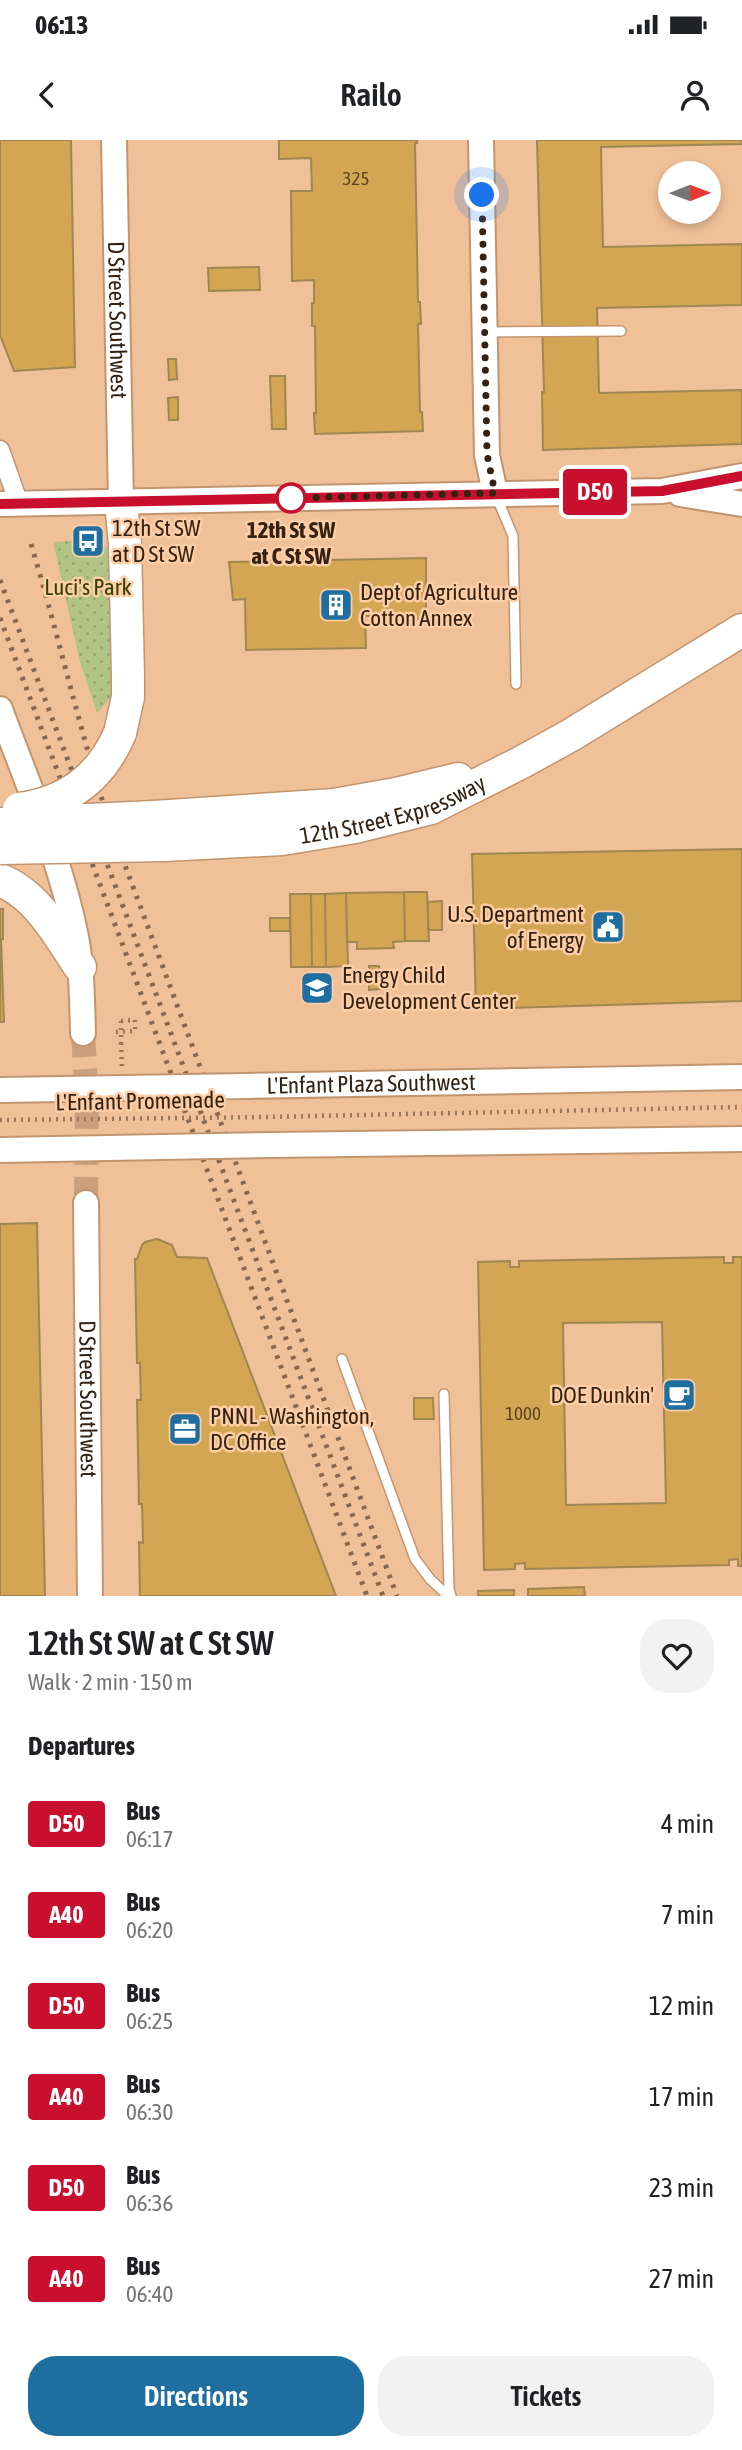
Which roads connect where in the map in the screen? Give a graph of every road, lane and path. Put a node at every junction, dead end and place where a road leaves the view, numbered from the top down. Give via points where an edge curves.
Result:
1 (114, 140) edge
2 (481, 140) edge
3 (621, 331) dead end
4 (485, 332) junction
5 (0, 450) edge
6 (742, 477) edge
7 (662, 491) junction
8 (495, 493) junction
9 (121, 502) junction
10 (9, 504) edge
11 (742, 504) edge
12 (742, 630) edge
13 (516, 684) dead end
14 (0, 709) edge
15 (0, 811) edge
16 (0, 824) edge
17 (159, 831) junction
18 (0, 848) edge
19 (0, 880) edge
20 (80, 967) junction
21 (83, 1032) tunnel mouth
22 (116, 1032) dead end
23 (121, 1043) dead end
24 (742, 1077) edge
25 (0, 1090) edge
26 (742, 1107) edge
27 (0, 1120) edge
28 (742, 1139) edge
29 (0, 1150) edge
30 (86, 1203) tunnel mouth
31 (342, 1359) dead end
32 (443, 1394) dead end
33 (90, 1596) edge
34 (450, 1596) edge

1 - 9 street, D Street Southwest
2 - 4 street
3 - 4 lane
4 - 8 street via 487,454
5 - 10 street
6 - 7 street
7 - 8 street
7 - 11 street
8 - 9 street
8 - 13 lane via 513,536
9 - 10 street
9 - 15 highway, bridge via 128,697 120,733 103,765 71,794 44,805
12 - 17 highway, 12th Street Expressway via 626,703 431,808 282,839
14 - 20 street via 57,866
16 - 17 highway, bridge
17 - 18 highway, 12th Street Expressway, bridge
19 - 20 highway via 32,902
20 - 21 street
22 - 23 path, bridge via 135,1031 135,1020 121,1021
24 - 25 street, L'Enfant Plaza Southwest, bridge
26 - 27 path, L'Enfant Promenade, bridge
28 - 29 street, bridge
30 - 33 street, D Street Southwest
31 - 34 lane via 415,1559
32 - 34 lane

